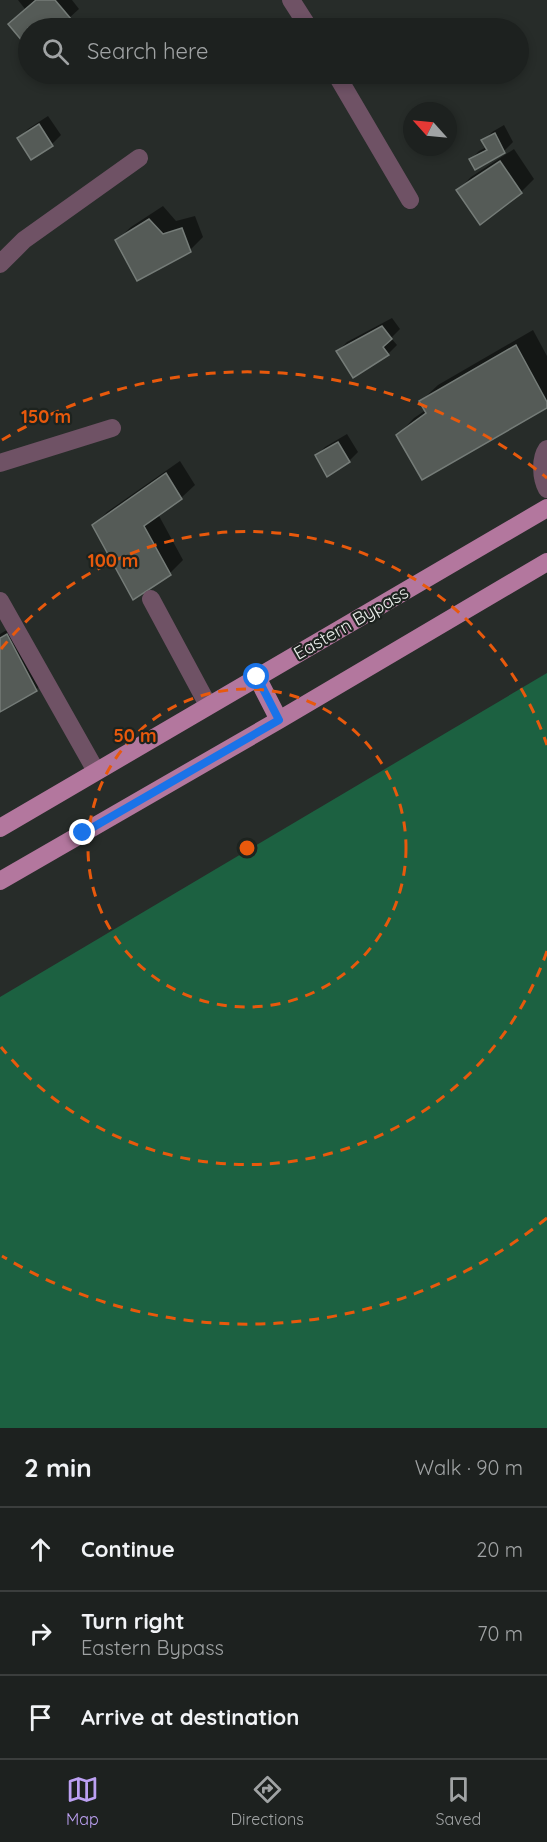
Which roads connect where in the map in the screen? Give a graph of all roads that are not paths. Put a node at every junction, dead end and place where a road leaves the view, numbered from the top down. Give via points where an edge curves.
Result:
1 (291, 0) edge
2 (303, 18) edge
3 (342, 84) edge
4 (139, 158) dead end
5 (410, 200) dead end
6 (0, 264) edge
7 (112, 428) dead end
8 (547, 449) edge
9 (0, 463) edge
10 (547, 489) edge
11 (547, 508) edge
12 (547, 562) edge
13 (151, 599) dead end
14 (0, 600) edge
15 (257, 677) junction
16 (208, 705) junction
17 (279, 720) junction
18 (96, 771) junction
19 (0, 828) edge
20 (0, 881) edge

1 - 2 street
3 - 5 street
4 - 6 street via 24,240
7 - 9 street
8 - 10 street via 542,456
11 - 15 main road, Eastern Bypass
12 - 17 main road
13 - 16 street
14 - 18 street
15 - 16 main road, Eastern Bypass
15 - 17 main road
16 - 18 main road, Eastern Bypass
17 - 20 main road
18 - 19 main road, Eastern Bypass

